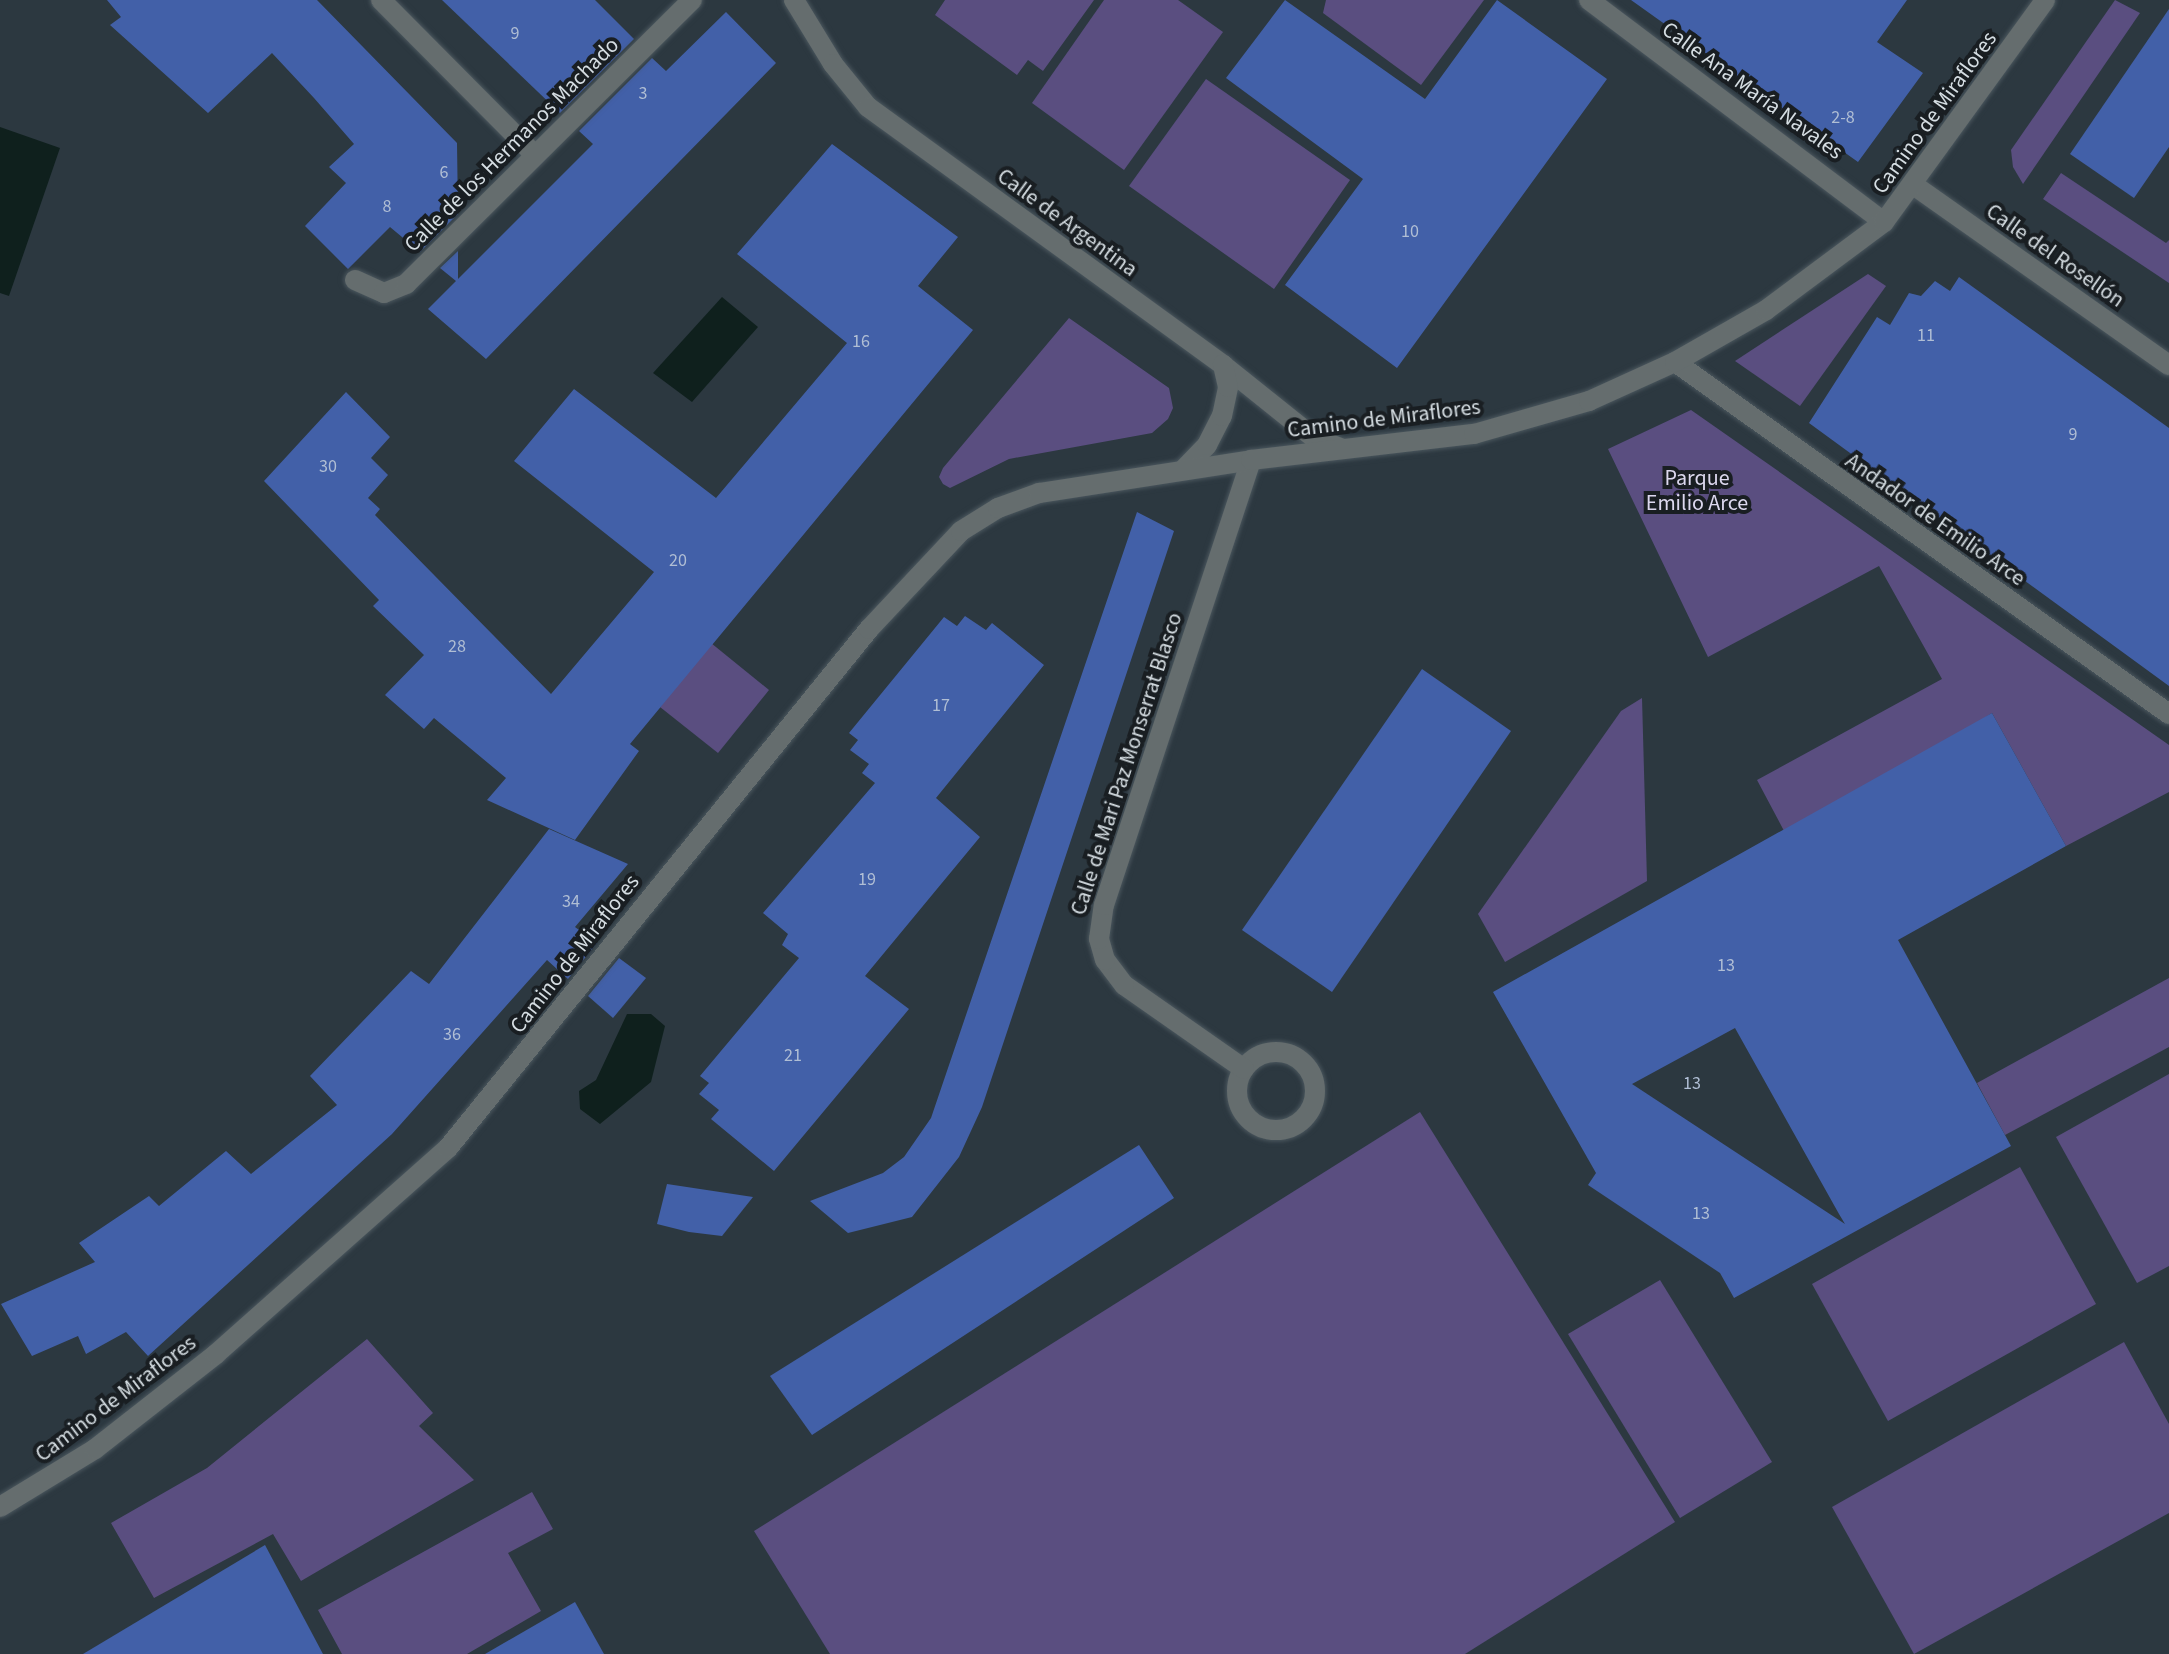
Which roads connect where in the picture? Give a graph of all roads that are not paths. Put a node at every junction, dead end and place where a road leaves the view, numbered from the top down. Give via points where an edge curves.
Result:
1 (381, 0) edge
2 (692, 0) edge
3 (794, 0) edge
4 (1589, 0) edge
5 (2041, 1) edge
6 (535, 155) junction
7 (1915, 186) junction
8 (1884, 222) junction
9 (355, 280) dead end
10 (1675, 362) junction
11 (1223, 365) junction
12 (2169, 365) edge
13 (1346, 450) junction
14 (1251, 460) junction
15 (1184, 469) junction
16 (2169, 714) edge
17 (1244, 1069) dead end
18 (0, 1507) edge

1 - 6 street
2 - 6 street, Calle de los Hermanos Machado
3 - 11 street, Calle de Argentina via 844,80 868,107
4 - 8 street, Calle Ana María Navales
5 - 7 street, Camino de Miraflores
6 - 9 street, Calle de los Hermanos Machado via 406,284 384,293
7 - 8 street, Camino de Miraflores
7 - 12 street, Calle del Rosellón
8 - 10 street, Camino de Miraflores via 1766,310
10 - 13 street, Camino de Miraflores via 1541,417 1446,439
10 - 16 street, Andador de Emilio Arce
11 - 13 street, Calle de Argentina via 1313,437
11 - 15 street via 1228,387 1222,416 1207,445
13 - 14 street, Camino de Miraflores
14 - 15 street, Camino de Miraflores
14 - 17 street, Calle de Mari Paz Monserrat Blasco via 1104,905 1099,939 1105,960 1124,985
15 - 18 street, Camino de Miraflores via 1039,493 998,508 952,539 869,629 464,1131 216,1354 95,1449

